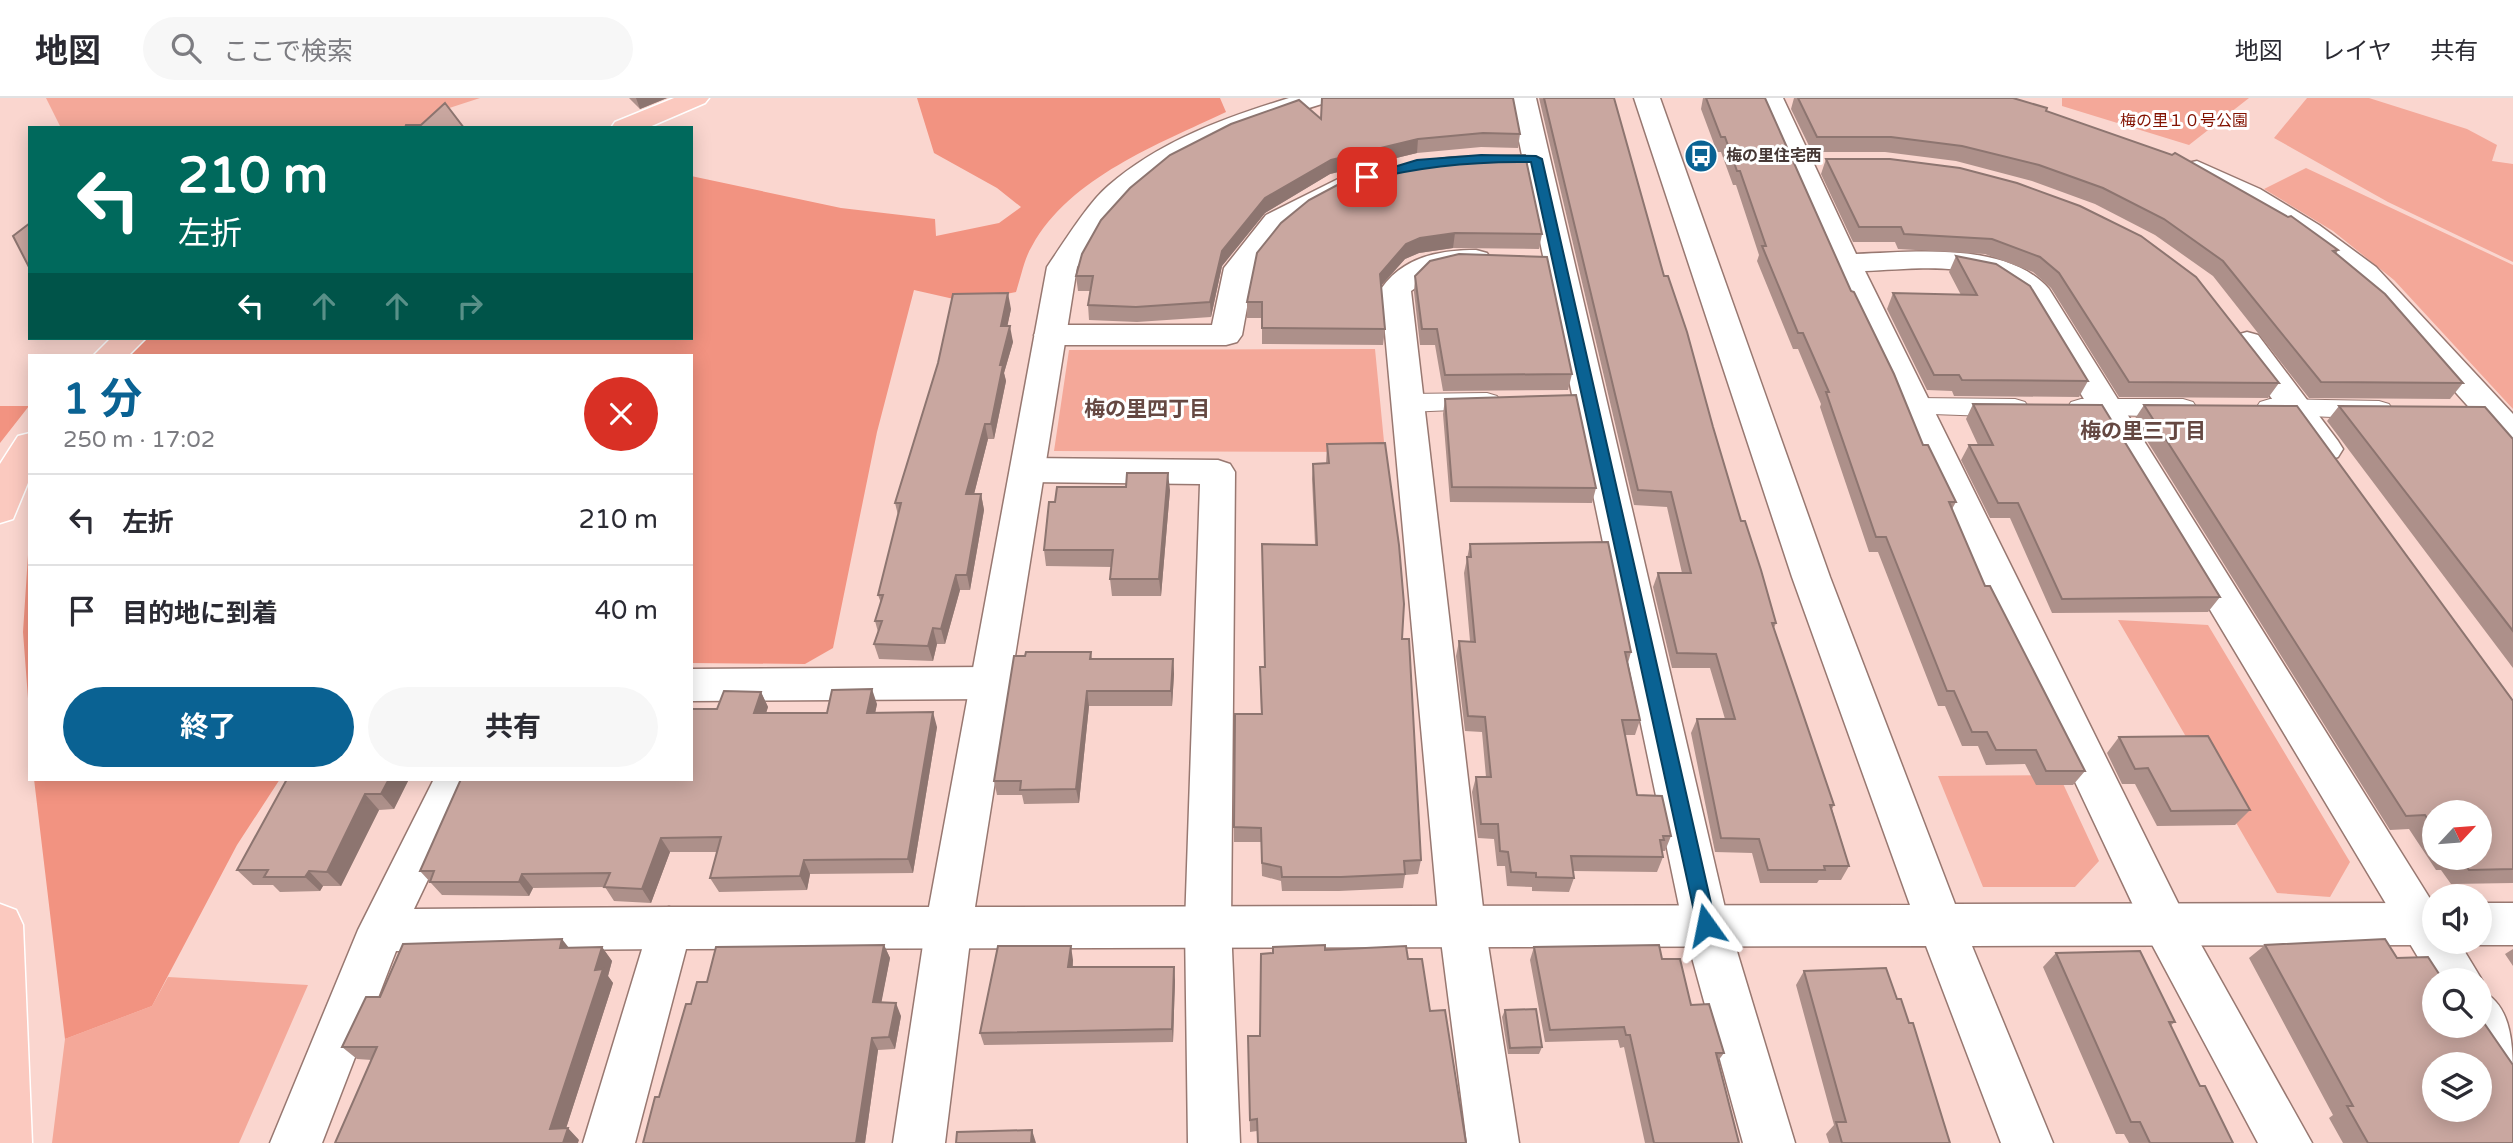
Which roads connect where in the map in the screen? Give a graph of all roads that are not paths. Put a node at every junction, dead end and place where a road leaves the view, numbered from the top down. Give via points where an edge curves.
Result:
1 (696, 98) edge
2 (1316, 98) edge
3 (1523, 98) edge
4 (1647, 98) edge
5 (1770, 98) edge
6 (629, 126) edge
7 (2167, 156) edge
8 (1379, 173) edge
9 (1533, 260) junction
10 (1846, 263) junction
11 (2230, 322) edge
12 (1050, 335) junction
13 (128, 340) edge
14 (111, 354) edge
15 (1512, 402) edge
16 (1408, 403) junction
17 (1915, 407) junction
18 (2108, 408) junction
19 (2296, 408) junction
20 (2401, 410) edge
21 (2453, 411) edge
22 (2503, 423) edge
23 (28, 447) edge
24 (1027, 470) junction
25 (2344, 474) edge
26 (0, 510) edge
27 (990, 683) junction
28 (693, 685) edge
29 (454, 781) edge
30 (2422, 914) edge
31 (1940, 924) junction
32 (2165, 924) junction
33 (2422, 924) edge
34 (2492, 924) edge
35 (0, 925) edge
36 (950, 925) junction
37 (1208, 925) junction
38 (1462, 925) junction
39 (1706, 925) junction
40 (2513, 925) edge
41 (669, 928) junction
42 (381, 930) junction
43 (2492, 1030) edge
44 (2513, 1061) edge
45 (6, 1143) edge
46 (296, 1143) edge
47 (609, 1143) edge
48 (919, 1143) edge
49 (1214, 1143) edge
50 (1493, 1143) edge
51 (1769, 1143) edge
52 (2027, 1143) edge
53 (2286, 1143) edge

1 - 6 main road
2 - 12 street via 1245,120 1174,151 1116,192 1062,267
3 - 9 street via 1522,159
4 - 31 street via 1811,577
5 - 10 street via 1812,163
7 - 22 street via 2250,195 2365,273
8 - 12 street via 1341,183 1276,221 1239,268 1226,335
9 - 16 street via 1457,258 1417,267 1396,289
9 - 39 street via 1577,401
10 - 17 street
10 - 18 street via 1951,260 1992,268 2031,288
11 - 19 street
12 - 24 street
13 - 14 main road
15 - 16 street
16 - 38 street
17 - 18 street
17 - 32 street
18 - 19 street
18 - 30 street
19 - 20 street
19 - 25 street
21 - 22 street
23 - 26 main road
24 - 27 street
24 - 37 street via 1218,472
27 - 28 street
27 - 36 street
29 - 42 street
31 - 32 street
31 - 39 street
31 - 52 street
32 - 33 street
32 - 53 street
34 - 40 street
35 - 45 main road
36 - 37 street
36 - 41 street
36 - 48 street
37 - 38 street
37 - 49 street
38 - 39 street
38 - 50 street
39 - 51 street
41 - 42 street
41 - 47 street
42 - 46 street
43 - 44 street

